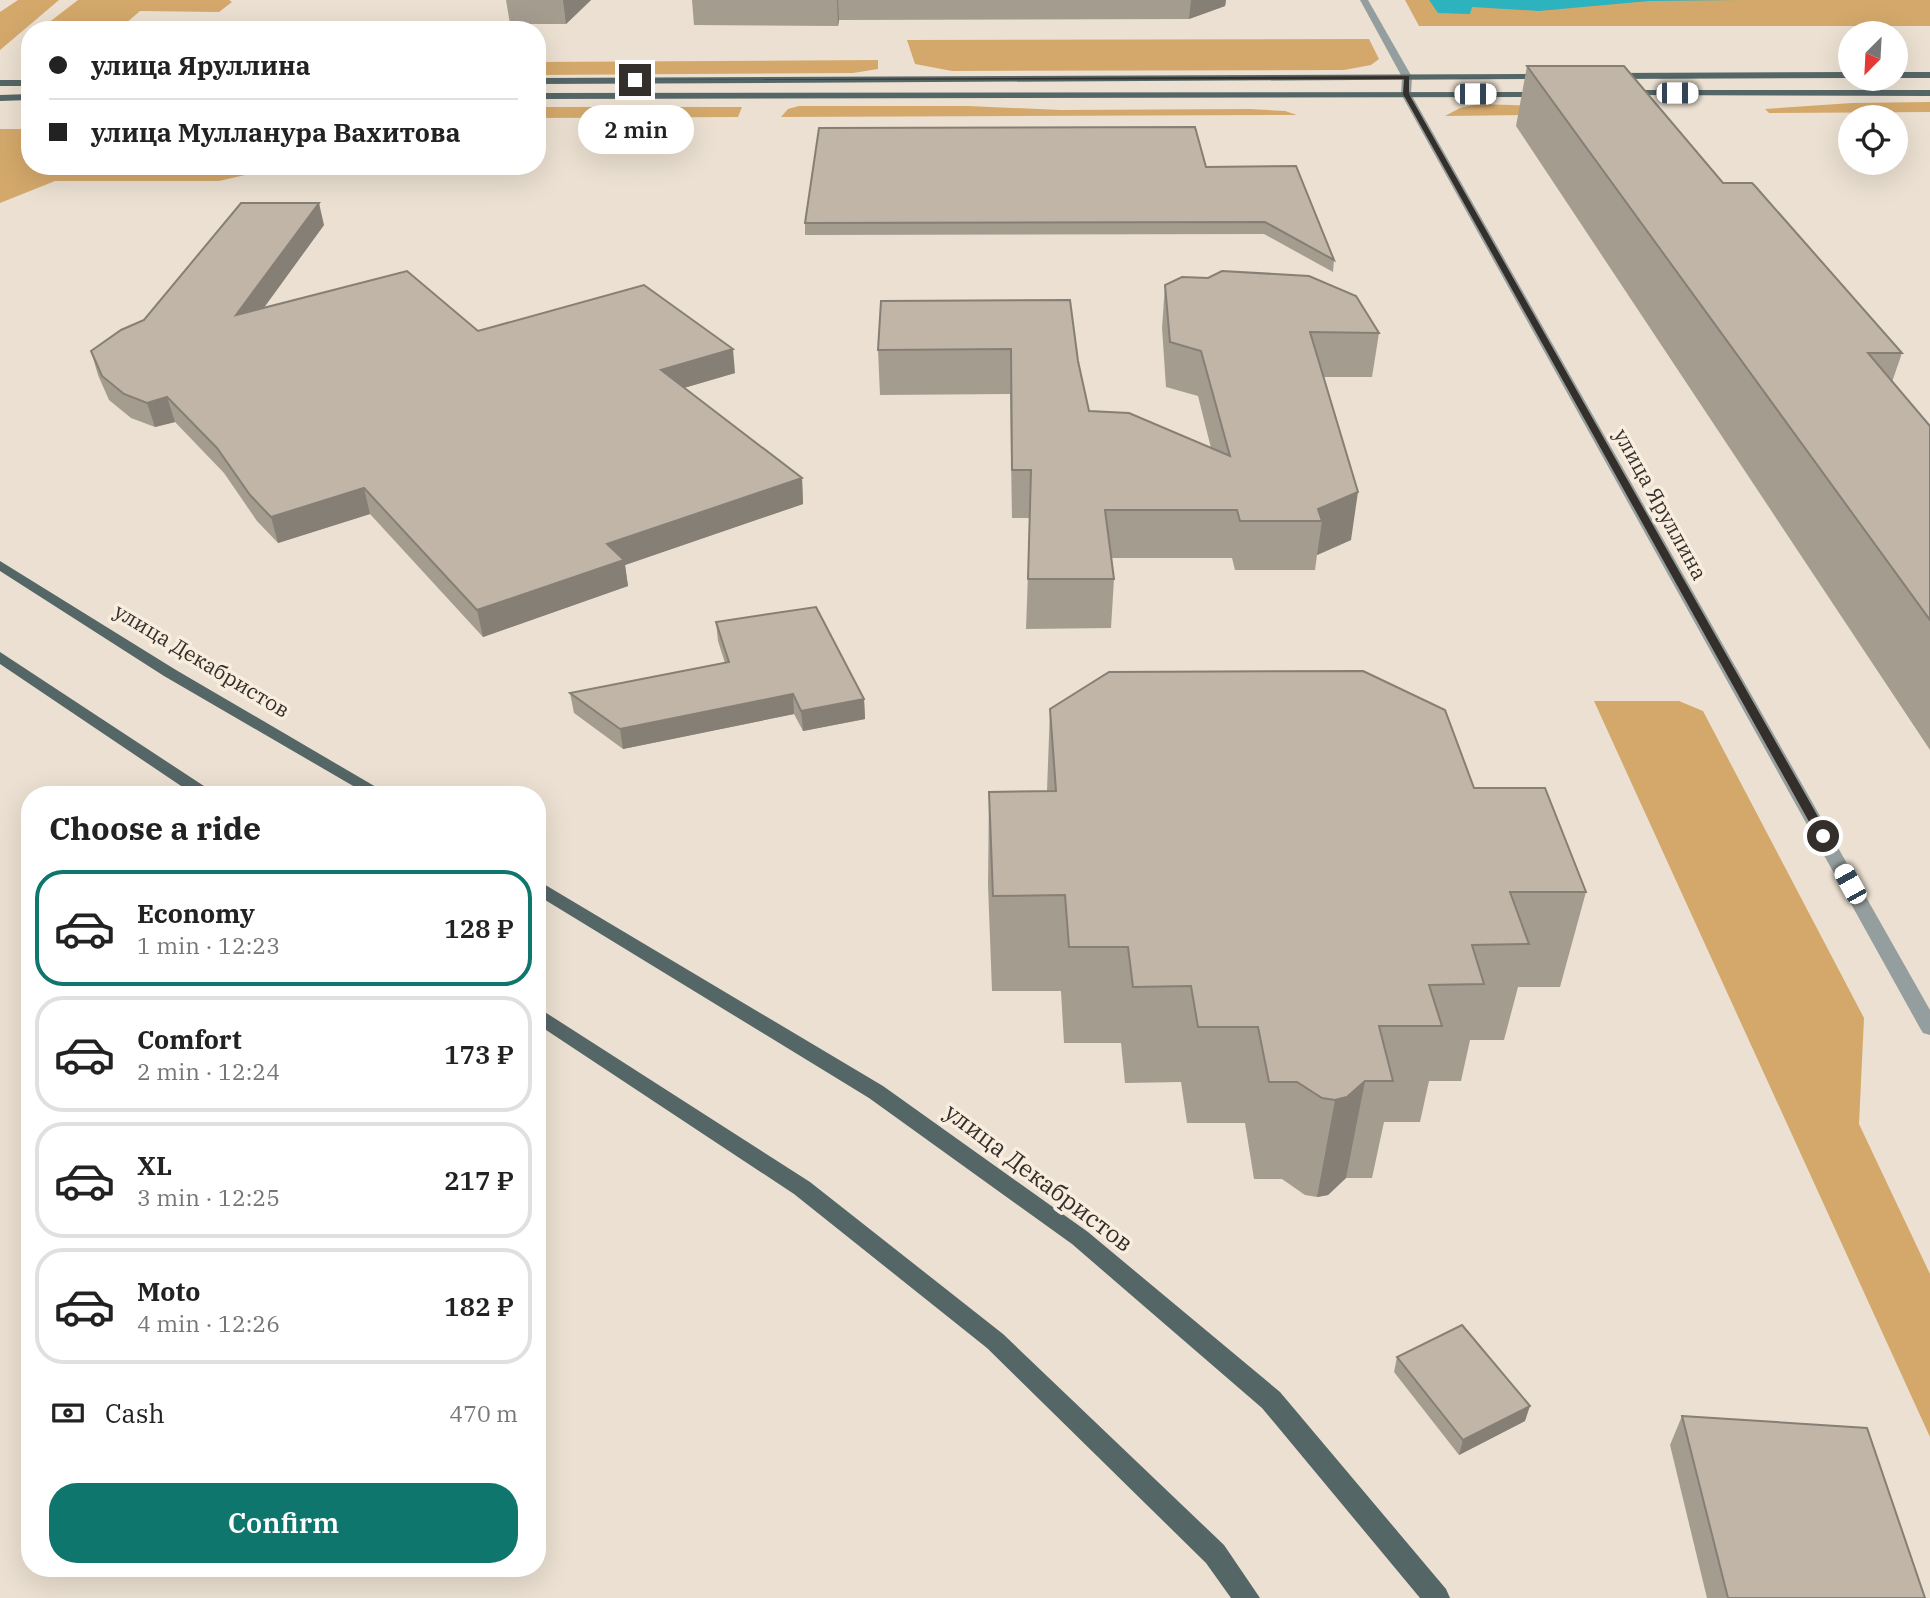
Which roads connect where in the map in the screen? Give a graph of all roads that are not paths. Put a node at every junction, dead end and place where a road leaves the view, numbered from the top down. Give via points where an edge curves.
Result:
1 (1364, 0) edge
2 (1838, 75) edge
3 (1908, 75) edge
4 (1930, 75) edge
5 (1566, 76) edge
6 (1607, 76) edge
7 (1407, 77) junction
8 (546, 81) edge
9 (0, 83) edge
10 (21, 83) edge
11 (1610, 93) edge
12 (1930, 93) edge
13 (1406, 94) junction
14 (1556, 94) edge
15 (546, 96) edge
16 (21, 97) edge
17 (0, 98) edge
18 (0, 565) edge
19 (0, 657) edge
20 (192, 786) edge
21 (365, 786) edge
22 (546, 891) edge
23 (546, 1020) edge
24 (1930, 1028) edge
25 (1247, 1598) edge
26 (1437, 1598) edge

1 - 7 street
2 - 6 main road
3 - 4 main road
5 - 7 main road
7 - 8 main road
7 - 13 street
9 - 10 main road
11 - 12 main road
13 - 14 main road
13 - 15 main road
13 - 24 street, улица Яруллина
16 - 17 main road
18 - 21 main road, улица Декабристов via 170,673
19 - 20 main road
22 - 26 main road, улица Декабристов via 876,1092 1080,1238 1271,1400
23 - 25 main road via 802,1188 995,1341 1215,1554

